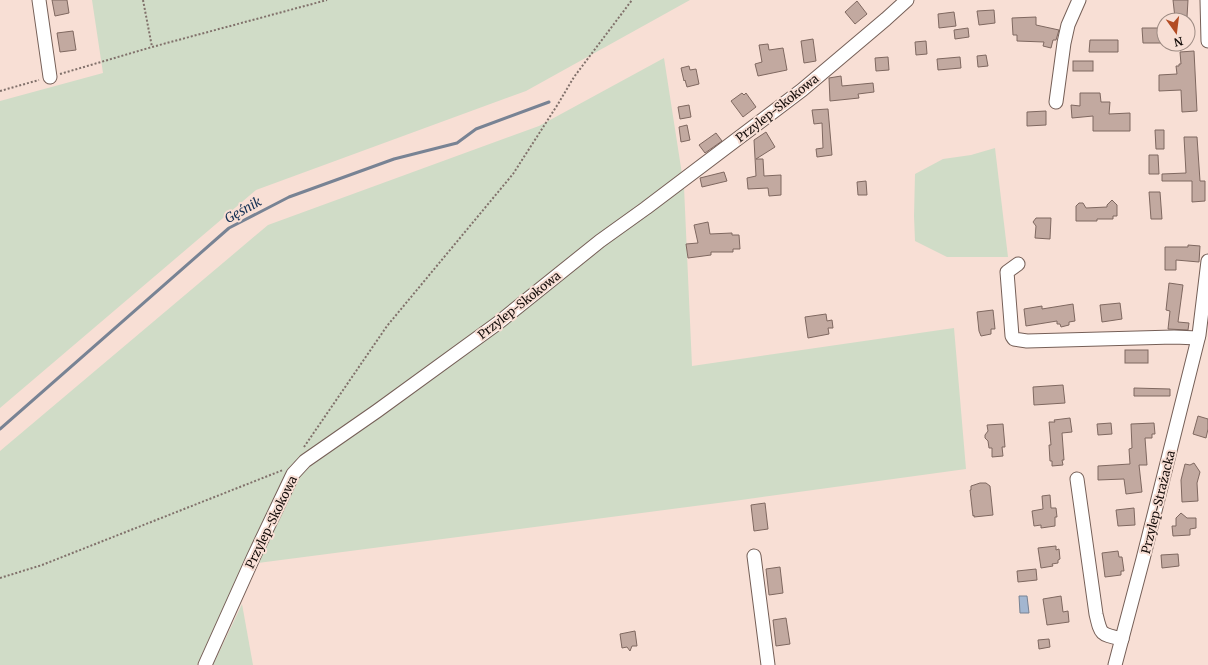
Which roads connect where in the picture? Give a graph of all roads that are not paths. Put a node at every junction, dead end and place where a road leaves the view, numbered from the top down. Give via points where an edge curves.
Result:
1 (39, 0) edge
2 (907, 0) edge
3 (1079, 0) edge
4 (1207, 0) edge
5 (1208, 21) edge
6 (1208, 41) edge
7 (50, 76) road end
8 (1056, 102) dead end
9 (1208, 261) edge
10 (1018, 264) dead end
11 (1198, 338) junction
12 (1077, 479) dead end
13 (754, 556) dead end
14 (1122, 639) junction
15 (205, 665) edge
16 (768, 665) edge
17 (1115, 665) edge

1 - 7 street
2 - 15 street, Przylep-Skokowa via 802,90 600,241 498,323 305,461 293,474
3 - 8 street via 1068,25
4 - 5 street
5 - 6 street
9 - 11 street, Przylep-Strażacka
10 - 11 street via 1007,272 1014,339 1027,341
11 - 14 street, Przylep-Strażacka
12 - 14 street via 1096,614 1101,631
13 - 16 street
14 - 17 street, Przylep-Strażacka

